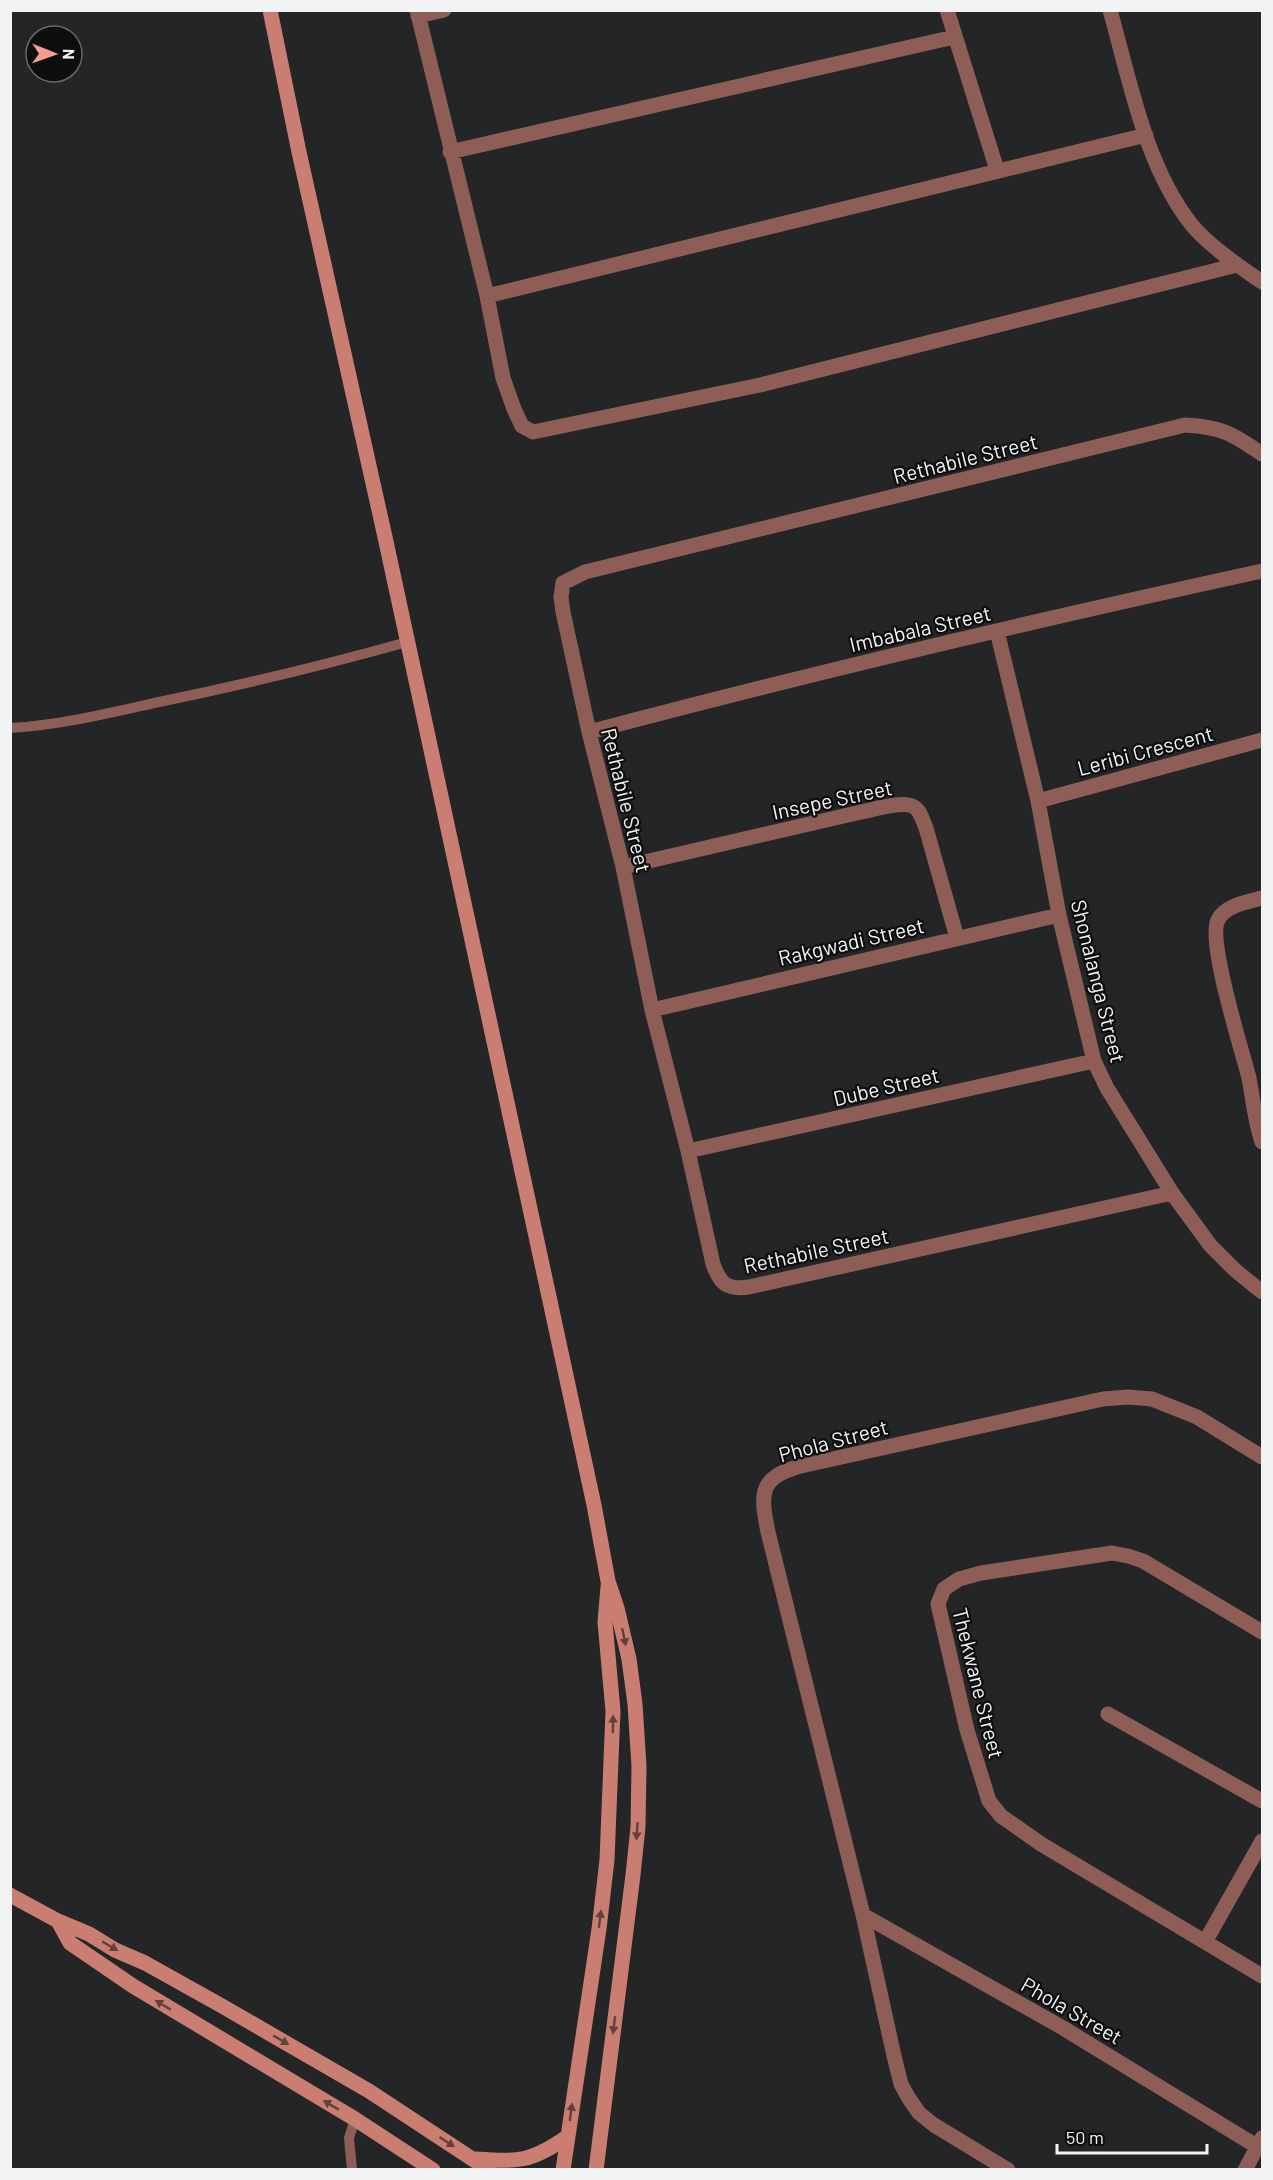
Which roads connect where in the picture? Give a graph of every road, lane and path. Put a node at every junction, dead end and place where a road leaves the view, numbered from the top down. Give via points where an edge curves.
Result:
1 (270, 10) edge
2 (444, 10) edge
3 (947, 10) edge
4 (1110, 10) edge
5 (417, 13) edge
6 (954, 37) junction
7 (1146, 135) junction
8 (450, 152) junction
9 (997, 170) junction
10 (1237, 265) junction
11 (1263, 282) edge
12 (487, 296) junction
13 (1263, 454) edge
14 (1263, 571) edge
15 (997, 631) junction
16 (407, 642) junction
17 (10, 728) edge
18 (589, 732) junction
19 (1263, 740) edge
20 (1038, 801) junction
21 (623, 867) junction
22 (1263, 898) edge
23 (1059, 915) junction
24 (957, 938) junction
25 (652, 1010) junction
26 (1094, 1061) junction
27 (1262, 1137) edge
28 (688, 1151) junction
29 (1172, 1193) junction
30 (1263, 1292) edge
31 (1263, 1457) edge
32 (608, 1581) junction
33 (1263, 1632) edge
34 (1108, 1714) dead end
35 (1263, 1801) edge
36 (1263, 1841) edge
37 (10, 1895) edge
38 (863, 1915) junction
39 (58, 1921) junction
40 (1205, 1942) junction
41 (1263, 1976) edge
42 (355, 2119) junction
43 (567, 2137) junction
44 (1260, 2143) edge
45 (473, 2159) junction
46 (352, 2169) edge
47 (434, 2169) edge
48 (489, 2169) edge
49 (563, 2169) edge
50 (596, 2169) edge
51 (1008, 2169) edge
52 (1245, 2169) edge

1 - 16 main road
2 - 5 street
3 - 6 street
4 - 7 street
5 - 8 street
6 - 8 street
6 - 9 street
7 - 9 street
7 - 10 street via 1155,162 1193,226
8 - 12 street
9 - 12 street
10 - 11 street
10 - 12 street via 760,385 533,432 522,426 510,399
13 - 18 street, Rethabile Street via 1211,426 1185,425 585,572 563,583 561,597
14 - 15 street, Imbabala Street
15 - 18 street, Imbabala Street
15 - 20 street, Shonalanga Street
16 - 17 lane via 310,669 77,720
16 - 32 main road
18 - 21 street, Rethabile Street
19 - 20 street, Leribi Crescent
20 - 23 street, Shonalanga Street
21 - 24 street, Insepe Street via 884,807 910,805 919,812 926,828
21 - 25 street, Rethabile Street
22 - 27 street via 1222,914 1215,936
23 - 24 street, Rakgwadi Street
23 - 26 street, Shonalanga Street
24 - 25 street, Rakgwadi Street
25 - 28 street, Rethabile Street
26 - 28 street, Dube Street
26 - 29 street, Shonalanga Street
28 - 29 street, Rethabile Street via 713,1264 723,1283 734,1288
29 - 30 street, Shonalanga Street via 1210,1245
31 - 38 street, Phola Street via 1197,1417 1152,1399 1128,1397 1103,1399 801,1466 773,1478 764,1494 768,1532
43 -> 32 main road via 607,1860 613,1711 605,1622
32 -> 50 main road via 623,1631 635,1704 638,1827
33 - 40 street, Thekwane Street via 1143,1561 1112,1553 970,1576 947,1585 938,1604 967,1730 984,1787 995,1809 1041,1844
34 - 35 street
36 - 40 street
37 - 39 main road
38 - 44 street, Phola Street
38 - 51 street, Phola Street via 894,2056 908,2097 934,2125
42 -> 39 main road via 101,1965 70,1943
39 -> 45 main road via 145,1962 203,1995 369,2091
40 - 41 street, Thekwane Street
42 - 46 lane via 349,2138
42 - 47 main road
43 - 45 main road via 522,2160
43 - 49 main road
44 - 52 street
45 - 48 main road

